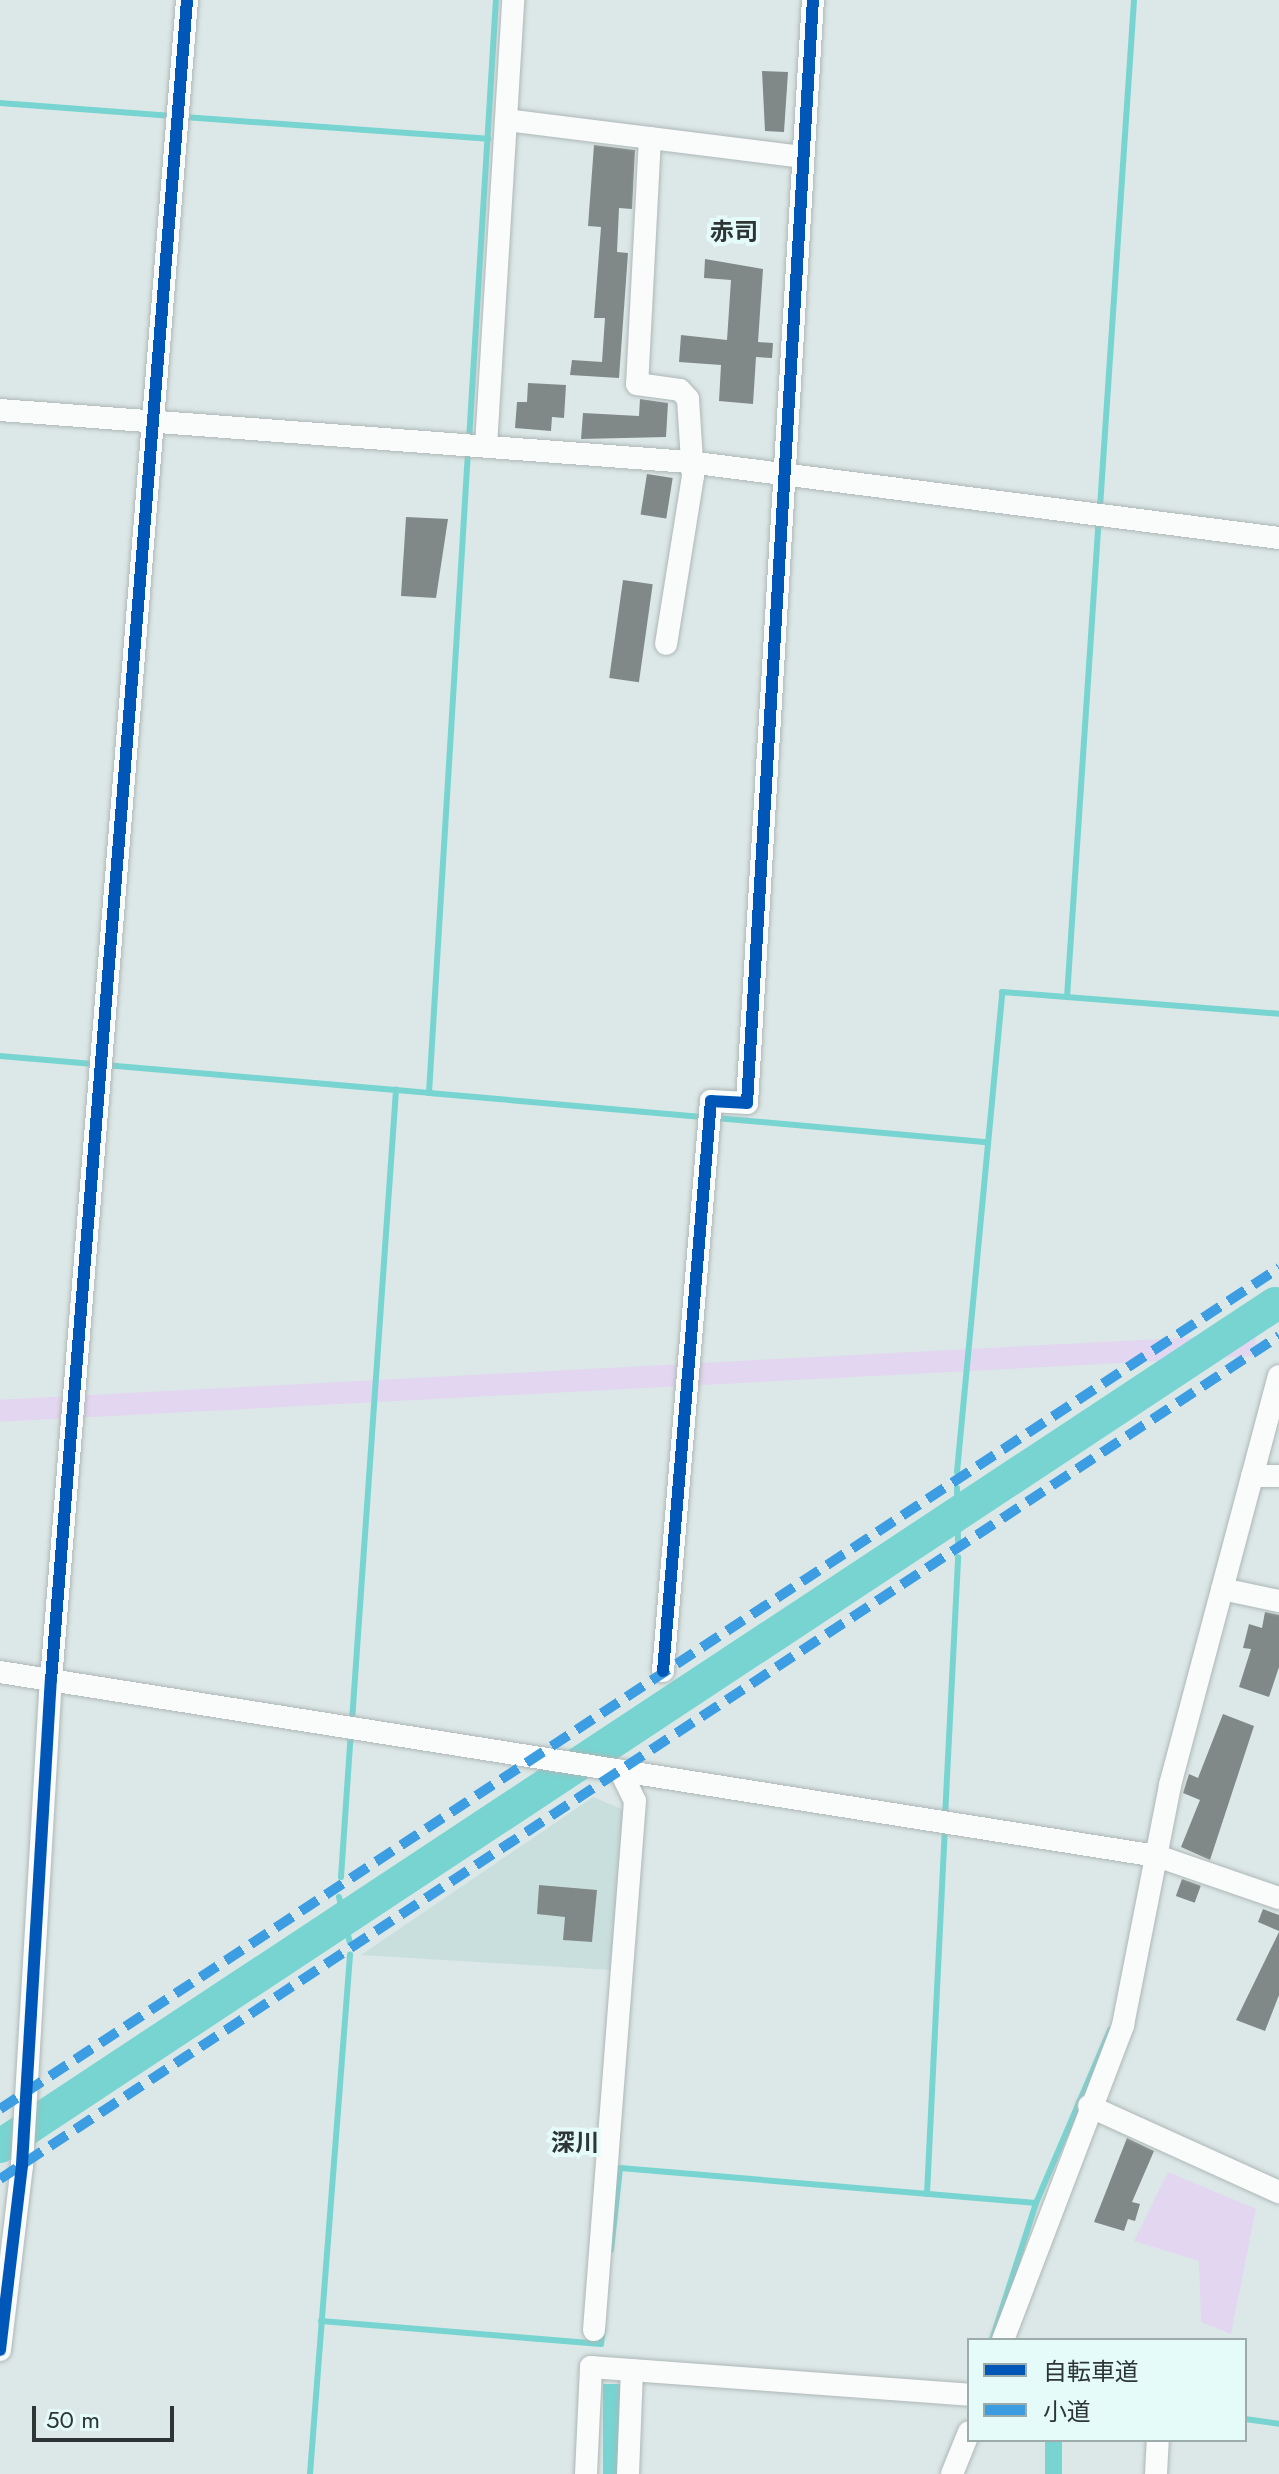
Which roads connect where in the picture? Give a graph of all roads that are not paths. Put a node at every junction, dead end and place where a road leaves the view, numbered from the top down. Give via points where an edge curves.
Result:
1 (187, 0) edge
2 (513, 0) edge
3 (813, 0) edge
4 (506, 120) junction
5 (650, 138) junction
6 (803, 157) junction
7 (0, 410) edge
8 (152, 420) junction
9 (474, 445) junction
10 (689, 462) junction
11 (784, 474) junction
12 (1279, 538) edge
13 (666, 644) dead end
14 (1279, 1376) edge
15 (1252, 1476) junction
16 (1279, 1476) edge
17 (1222, 1589) junction
18 (1279, 1601) edge
19 (663, 1671) dead end
20 (0, 1672) edge
21 (51, 1680) junction
22 (620, 1770) junction
23 (1157, 1856) junction
24 (1279, 1898) edge
25 (1089, 2106) junction
26 (1279, 2192) edge
27 (594, 2330) dead end
28 (1004, 2338) edge
29 (0, 2350) edge
30 (632, 2370) junction
31 (967, 2395) edge
32 (967, 2437) edge
33 (1158, 2442) edge
34 (586, 2474) edge
35 (628, 2474) edge
36 (952, 2474) edge
37 (1156, 2474) edge

1 - 8 street
2 - 4 street
3 - 6 street
4 - 5 street
4 - 9 street
5 - 6 street
5 - 10 street via 646,318 637,384 680,390 688,399
6 - 11 street
7 - 8 street
8 - 9 street
8 - 21 street
9 - 10 street
10 - 11 street
10 - 13 street
11 - 12 street
11 - 19 street via 747,1103 711,1101
14 - 15 street
15 - 16 street
15 - 17 street
17 - 18 street
17 - 23 street
20 - 21 street
21 - 22 street
21 - 29 street via 22,2095 22,2165
22 - 23 street
22 - 27 street via 635,1801
23 - 24 street
23 - 25 street via 1123,2025
25 - 26 street
25 - 28 street
30 - 31 street
30 - 34 street via 591,2367
30 - 35 street
32 - 36 street
33 - 37 street

